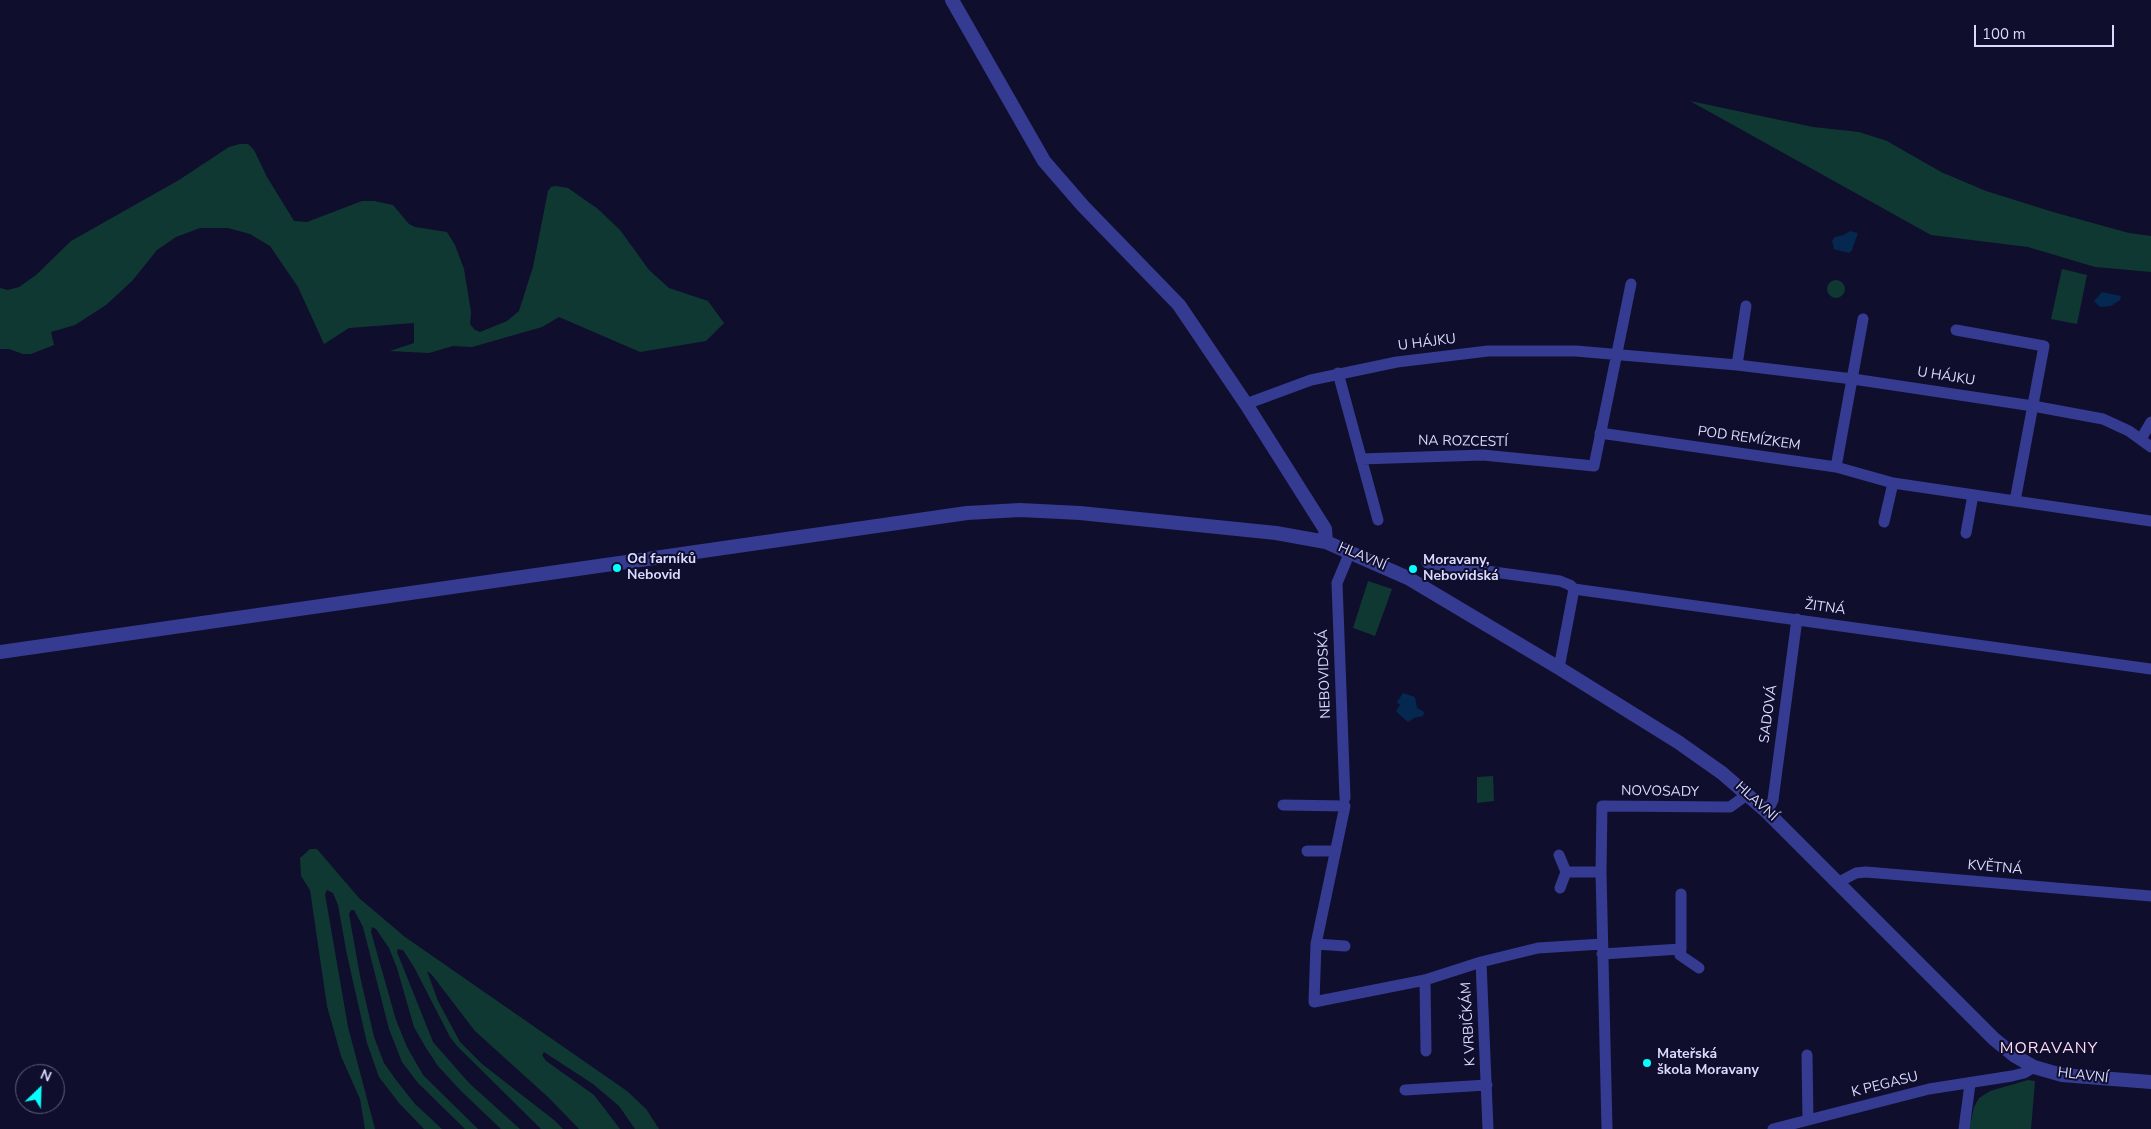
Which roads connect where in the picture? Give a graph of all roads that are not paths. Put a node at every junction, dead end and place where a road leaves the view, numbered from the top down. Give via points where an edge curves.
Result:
1 (952, 0) edge
2 (1631, 284) dead end
3 (1746, 306) dead end
4 (1863, 319) dead end
5 (1956, 330) dead end
6 (1618, 354) junction
7 (1737, 365) junction
8 (1338, 373) junction
9 (1853, 379) junction
10 (1246, 404) junction
11 (2033, 406) junction
12 (2151, 422) edge
13 (1600, 433) junction
14 (2141, 439) junction
15 (2151, 447) edge
16 (1361, 460) junction
17 (1836, 467) junction
18 (1893, 483) junction
19 (1973, 495) junction
20 (2015, 501) junction
21 (1378, 520) dead end
22 (2151, 521) edge
23 (1884, 522) dead end
24 (1966, 533) dead end
25 (1326, 542) junction
26 (1350, 552) junction
27 (1427, 563) dead end
28 (1574, 589) junction
29 (1797, 619) junction
30 (0, 652) edge
31 (1559, 668) junction
32 (2151, 669) edge
33 (1748, 794) junction
34 (1345, 798) dead end
35 (1283, 806) dead end
36 (1767, 812) junction
37 (1307, 851) dead end
38 (1336, 851) junction
39 (1559, 855) dead end
40 (1566, 872) junction
41 (1601, 872) junction
42 (1839, 882) junction
43 (1560, 888) dead end
44 (1681, 894) dead end
45 (2151, 896) edge
46 (1316, 944) junction
47 (1345, 946) dead end
48 (1602, 949) junction
49 (1681, 950) junction
50 (1481, 962) junction
51 (1699, 968) dead end
52 (1425, 980) junction
53 (1426, 1051) dead end
54 (1808, 1055) dead end
55 (2034, 1066) junction
56 (2151, 1082) edge
57 (1970, 1084) junction
58 (1487, 1085) junction
59 (1405, 1090) dead end
60 (1808, 1120) junction
61 (1488, 1129) edge
62 (1607, 1129) edge
63 (1773, 1129) edge
64 (1964, 1129) edge

1 - 10 street via 1044,160 1083,206 1179,305
2 - 6 street
3 - 7 street
4 - 9 street
5 - 11 street via 2049,347
6 - 7 street, U HÁJKU
6 - 8 street, U HÁJKU via 1488,351
6 - 13 street
7 - 9 street, U HÁJKU
8 - 10 street, U HÁJKU
8 - 16 street
9 - 11 street, U HÁJKU
9 - 17 street
10 - 25 street via 1325,529
11 - 14 street, U HÁJKU via 2103,419
11 - 20 street
12 - 14 street
13 - 16 street, NA ROZCESTÍ via 1594,466 1483,455
13 - 17 street, POD REMÍZKEM
14 - 15 street, U HÁJKU
16 - 21 street
17 - 18 street, POD REMÍZKEM
18 - 19 street, POD REMÍZKEM
18 - 23 street
19 - 20 street, POD REMÍZKEM
19 - 24 street
20 - 22 street, POD REMÍZKEM
25 - 26 street, HLAVNÍ
25 - 30 street, HLAVNÍ via 1276,533 1080,513 1020,510 967,513
26 - 31 street, HLAVNÍ via 1408,578
26 - 34 street, NEBOVIDSKÁ via 1337,583
27 - 28 street, ŽITNÁ via 1560,581
28 - 29 street, ŽITNÁ
28 - 31 street
29 - 32 street, ŽITNÁ
29 - 36 street, SADOVÁ via 1773,800
31 - 33 street, HLAVNÍ via 1678,742
33 - 36 street, HLAVNÍ
33 - 41 street, NOVOSADY via 1730,807 1602,806
35 - 38 street via 1345,806
36 - 42 street, HLAVNÍ
37 - 38 street
38 - 46 street
39 - 40 street
40 - 41 street
40 - 43 street
41 - 48 street, NOVOSADY
42 - 45 street, KVĚTNÁ via 1866,872
42 - 55 street, HLAVNÍ via 1994,1039
44 - 49 street
46 - 47 street
46 - 52 street, K VRBIČKÁM via 1314,1002
48 - 49 street
48 - 50 street, K VRBIČKÁM via 1538,948
48 - 62 street, NOVOSADY
49 - 51 street via 1680,954
50 - 52 street, K VRBIČKÁM
50 - 58 street, K VRBIČKÁM
52 - 53 street
54 - 60 street
55 - 56 street, HLAVNÍ via 2071,1077
55 - 57 street, K PEGASU via 2012,1076
57 - 60 street, K PEGASU via 1929,1089
57 - 64 street
58 - 59 street, K VRBIČKÁM
58 - 61 street, K VRBIČKÁM
60 - 63 street, K PEGASU

